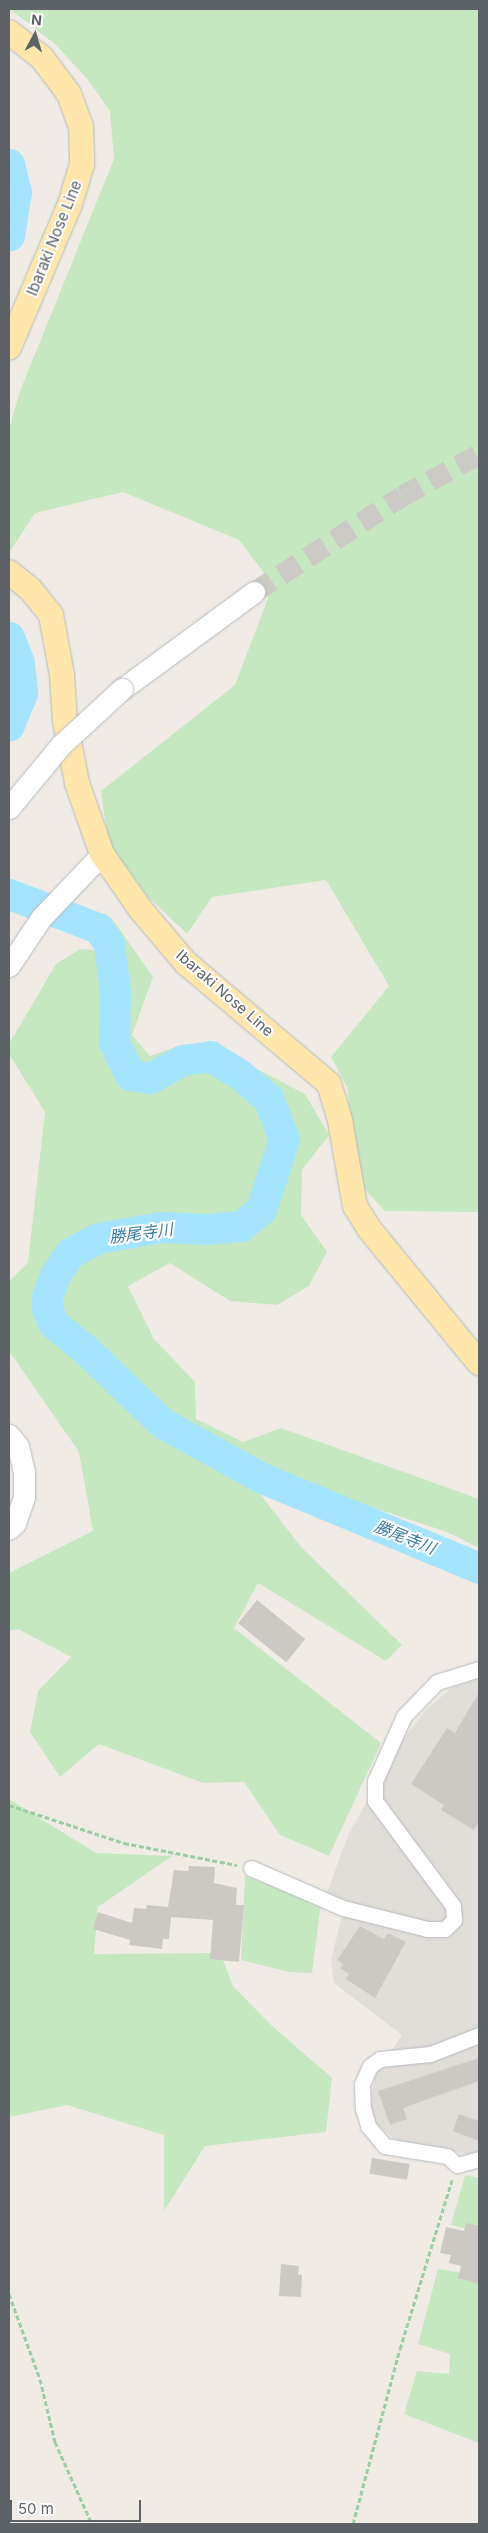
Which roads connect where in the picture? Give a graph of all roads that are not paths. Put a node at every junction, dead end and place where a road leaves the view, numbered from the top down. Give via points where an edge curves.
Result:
1 (9, 32) edge
2 (9, 348) edge
3 (9, 572) edge
4 (254, 592) tunnel mouth
5 (9, 808) edge
6 (102, 854) junction
7 (13, 960) edge
8 (479, 1363) edge
9 (9, 1435) edge
10 (9, 1529) edge
11 (479, 1669) edge
12 (251, 1868) road end
13 (479, 2035) edge
14 (479, 2159) edge

1 - 2 main road, Ibaraki Nose Line via 42,58 69,94 81,127 82,164 70,204
3 - 6 main road, Ibaraki Nose Line via 31,590 51,615 77,783
4 - 5 street, bridge via 122,689 61,745
6 - 7 street via 41,918
6 - 8 main road, Ibaraki Nose Line via 141,910 186,963 330,1084 355,1206 370,1230
9 - 10 street via 18,1446 24,1471 24,1497
11 - 12 street via 437,1682 404,1716 375,1781 375,1801 453,1906 454,1920 445,1929 427,1929 343,1908
13 - 14 street via 430,2054 380,2059 370,2066 362,2084 368,2126 386,2146 447,2156 457,2165

